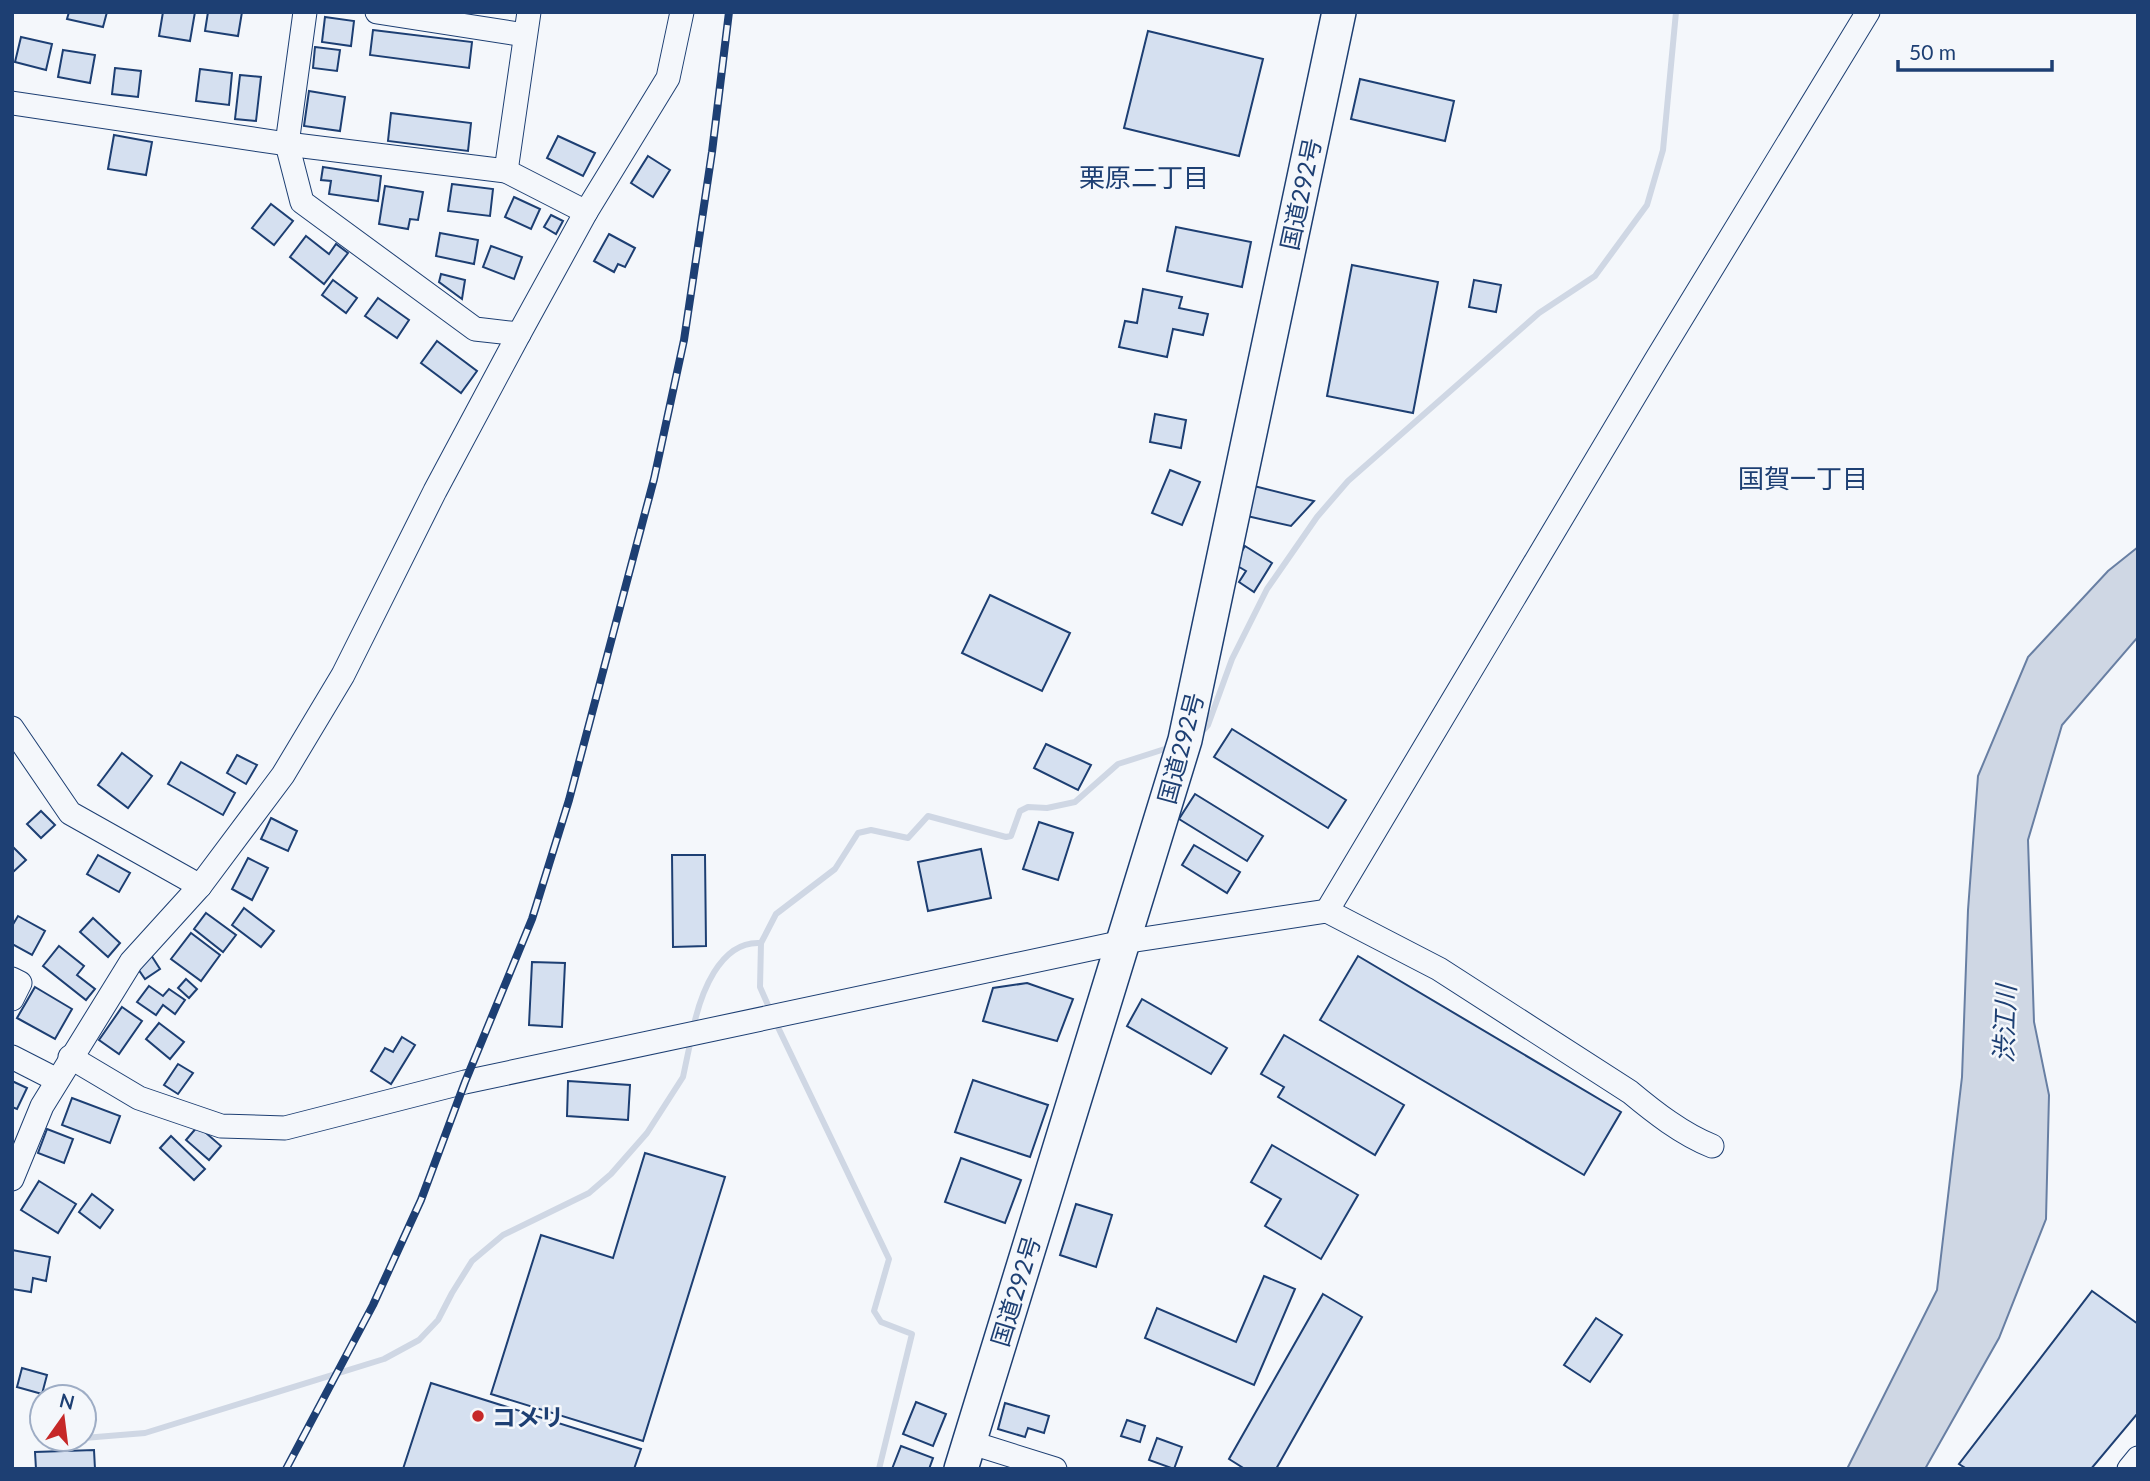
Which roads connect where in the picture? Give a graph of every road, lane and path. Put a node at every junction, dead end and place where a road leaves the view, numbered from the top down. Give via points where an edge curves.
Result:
1 (305, 12) edge
2 (377, 12) edge
3 (682, 12) edge
4 (1339, 12) edge
5 (1868, 12) edge
6 (527, 24) edge
7 (12, 103) edge
8 (287, 144) junction
9 (506, 171) junction
10 (586, 212) junction
11 (519, 334) junction
12 (12, 728) edge
13 (200, 887) junction
14 (1327, 911) junction
15 (1123, 942) junction
16 (12, 979) edge
17 (12, 999) edge
18 (70, 1057) junction
19 (12, 1058) edge
20 (57, 1080) junction
21 (1712, 1146) dead end
22 (12, 1179) edge
23 (965, 1455) edge
24 (2138, 1458) edge
25 (1055, 1469) edge
26 (2129, 1469) edge

1 - 8 street
2 - 6 street
3 - 10 street via 668,78
4 - 15 highway, 国道292号 via 1185,740
5 - 14 street
6 - 9 street
7 - 8 street
8 - 9 street
8 - 11 street via 302,202 475,329
9 - 10 street
10 - 11 street
11 - 13 street via 343,675 284,775
12 - 13 street via 70,813
13 - 18 street via 131,962
14 - 15 street
14 - 21 street via 1439,968
15 - 18 street via 465,1082 285,1128 220,1126 139,1098
15 - 23 highway, 国道292号
16 - 17 street via 20,983
18 - 20 street
19 - 20 street
20 - 22 street
23 - 25 street
24 - 26 street

